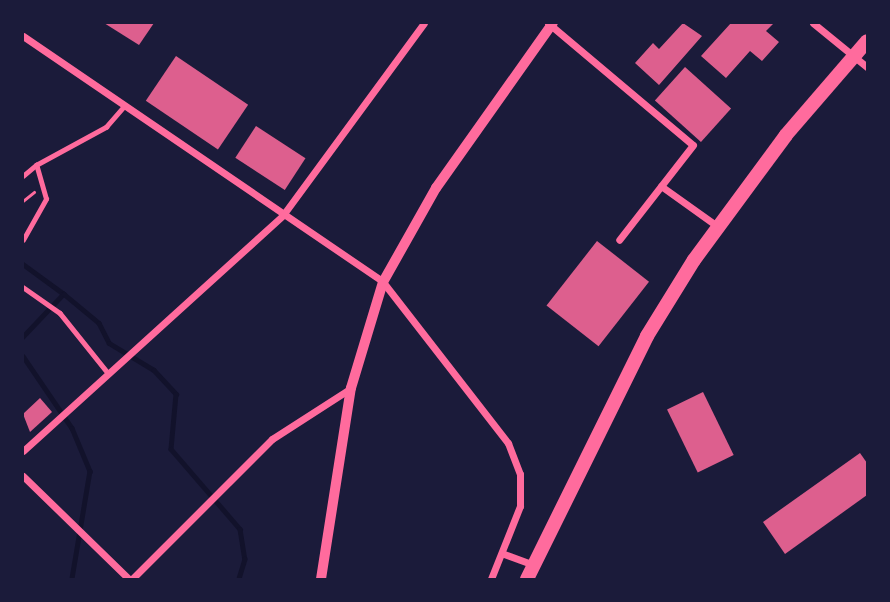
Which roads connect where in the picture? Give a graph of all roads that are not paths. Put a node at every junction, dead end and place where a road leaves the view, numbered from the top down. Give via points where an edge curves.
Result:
1 (424, 23) edge
2 (813, 23) edge
3 (551, 24) edge
4 (23, 36) edge
5 (867, 41) edge
6 (853, 56) junction
7 (867, 67) edge
8 (124, 106) junction
9 (36, 165) junction
10 (23, 176) edge
11 (661, 186) junction
12 (283, 215) junction
13 (717, 226) junction
14 (23, 240) edge
15 (620, 240) dead end
16 (383, 282) junction
17 (23, 287) edge
18 (108, 373) junction
19 (351, 388) junction
20 (23, 451) edge
21 (23, 476) edge
22 (504, 554) junction
23 (534, 565) junction
24 (130, 579) edge
25 (321, 579) edge
26 (491, 579) edge
27 (527, 579) edge

1 - 12 street
2 - 6 street
3 - 11 street via 693,145
3 - 16 street via 436,188
4 - 8 street
5 - 6 main road
6 - 7 street
6 - 13 main road
8 - 9 lane via 106,127
8 - 12 street
9 - 10 lane
9 - 14 lane via 46,199
11 - 13 street
11 - 15 street
12 - 16 street
12 - 18 street
13 - 23 main road via 648,336
16 - 19 street
16 - 22 street via 509,443 520,474 520,506
17 - 18 lane via 60,313
18 - 20 street
19 - 24 street via 262,447
19 - 25 street
21 - 24 street
22 - 23 street
22 - 26 street
23 - 27 main road

